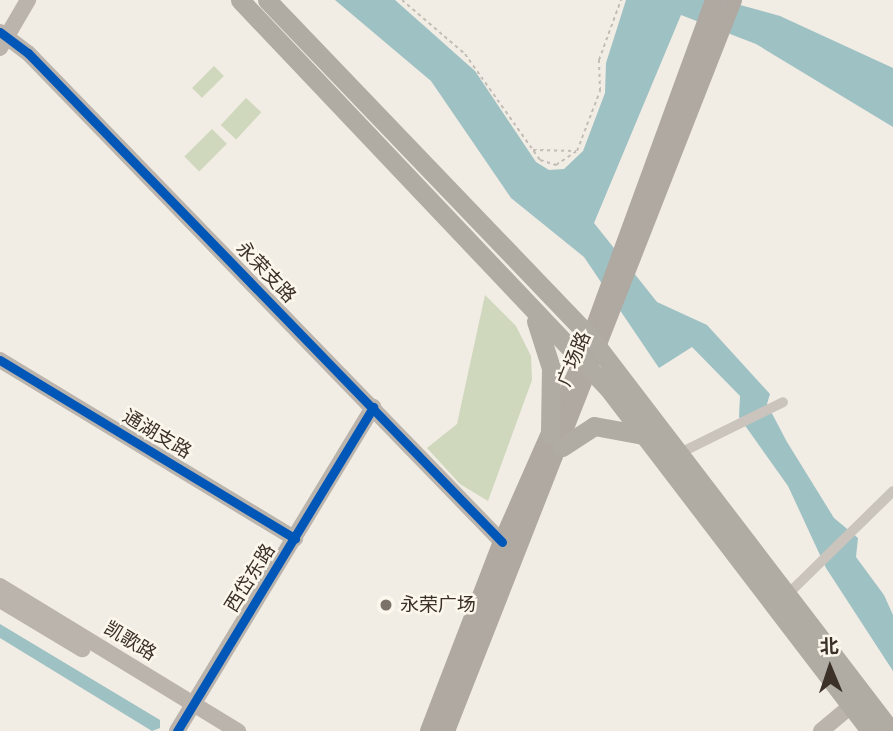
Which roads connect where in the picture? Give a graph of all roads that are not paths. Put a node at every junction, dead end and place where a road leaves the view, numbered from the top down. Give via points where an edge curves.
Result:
1 (17, 0) edge
2 (28, 0) edge
3 (240, 0) edge
4 (267, 0) edge
5 (714, 0) edge
6 (733, 0) edge
7 (2, 36) edge
8 (630, 247) junction
9 (527, 305) junction
10 (595, 343) junction
11 (0, 360) edge
12 (587, 366) junction
13 (783, 402) dead end
14 (373, 407) junction
15 (644, 435) junction
16 (556, 441) junction
17 (678, 454) junction
18 (893, 491) edge
19 (295, 538) junction
20 (502, 542) junction
21 (0, 586) edge
22 (788, 594) junction
23 (0, 600) edge
24 (850, 707) junction
25 (190, 708) junction
26 (177, 731) edge
27 (218, 731) edge
28 (238, 731) edge
29 (429, 731) edge
30 (446, 731) edge
31 (821, 731) edge
32 (870, 731) edge
33 (891, 731) edge

1 - 7 street
2 - 7 street
3 - 9 highway
4 - 10 highway
5 - 8 main road, 广场路
6 - 8 main road, 广场路
7 - 14 street, 永荣支路
8 - 10 main road, 广场路 via 616,309
8 - 10 main road, 广场路 via 604,293
9 - 12 highway
9 - 16 highway via 549,351
10 - 12 main road, 广场路
10 - 17 highway
11 - 19 street, 通湖支路
12 - 15 highway
12 - 16 main road, 广场路
13 - 17 street
14 - 19 street, 西岱东路
14 - 20 street, 永荣支路
15 - 16 highway via 594,426
15 - 24 highway
16 - 20 main road, 广场路
16 - 30 main road, 广场路
17 - 22 highway
18 - 22 street
19 - 25 street, 西岱东路
20 - 29 main road, 广场路
21 - 25 street, 凯歌路
22 - 33 highway
23 - 25 street, 凯歌路
24 - 31 street
24 - 32 highway
25 - 26 street, 西岱东路
25 - 27 street, 凯歌路
25 - 28 street, 凯歌路

